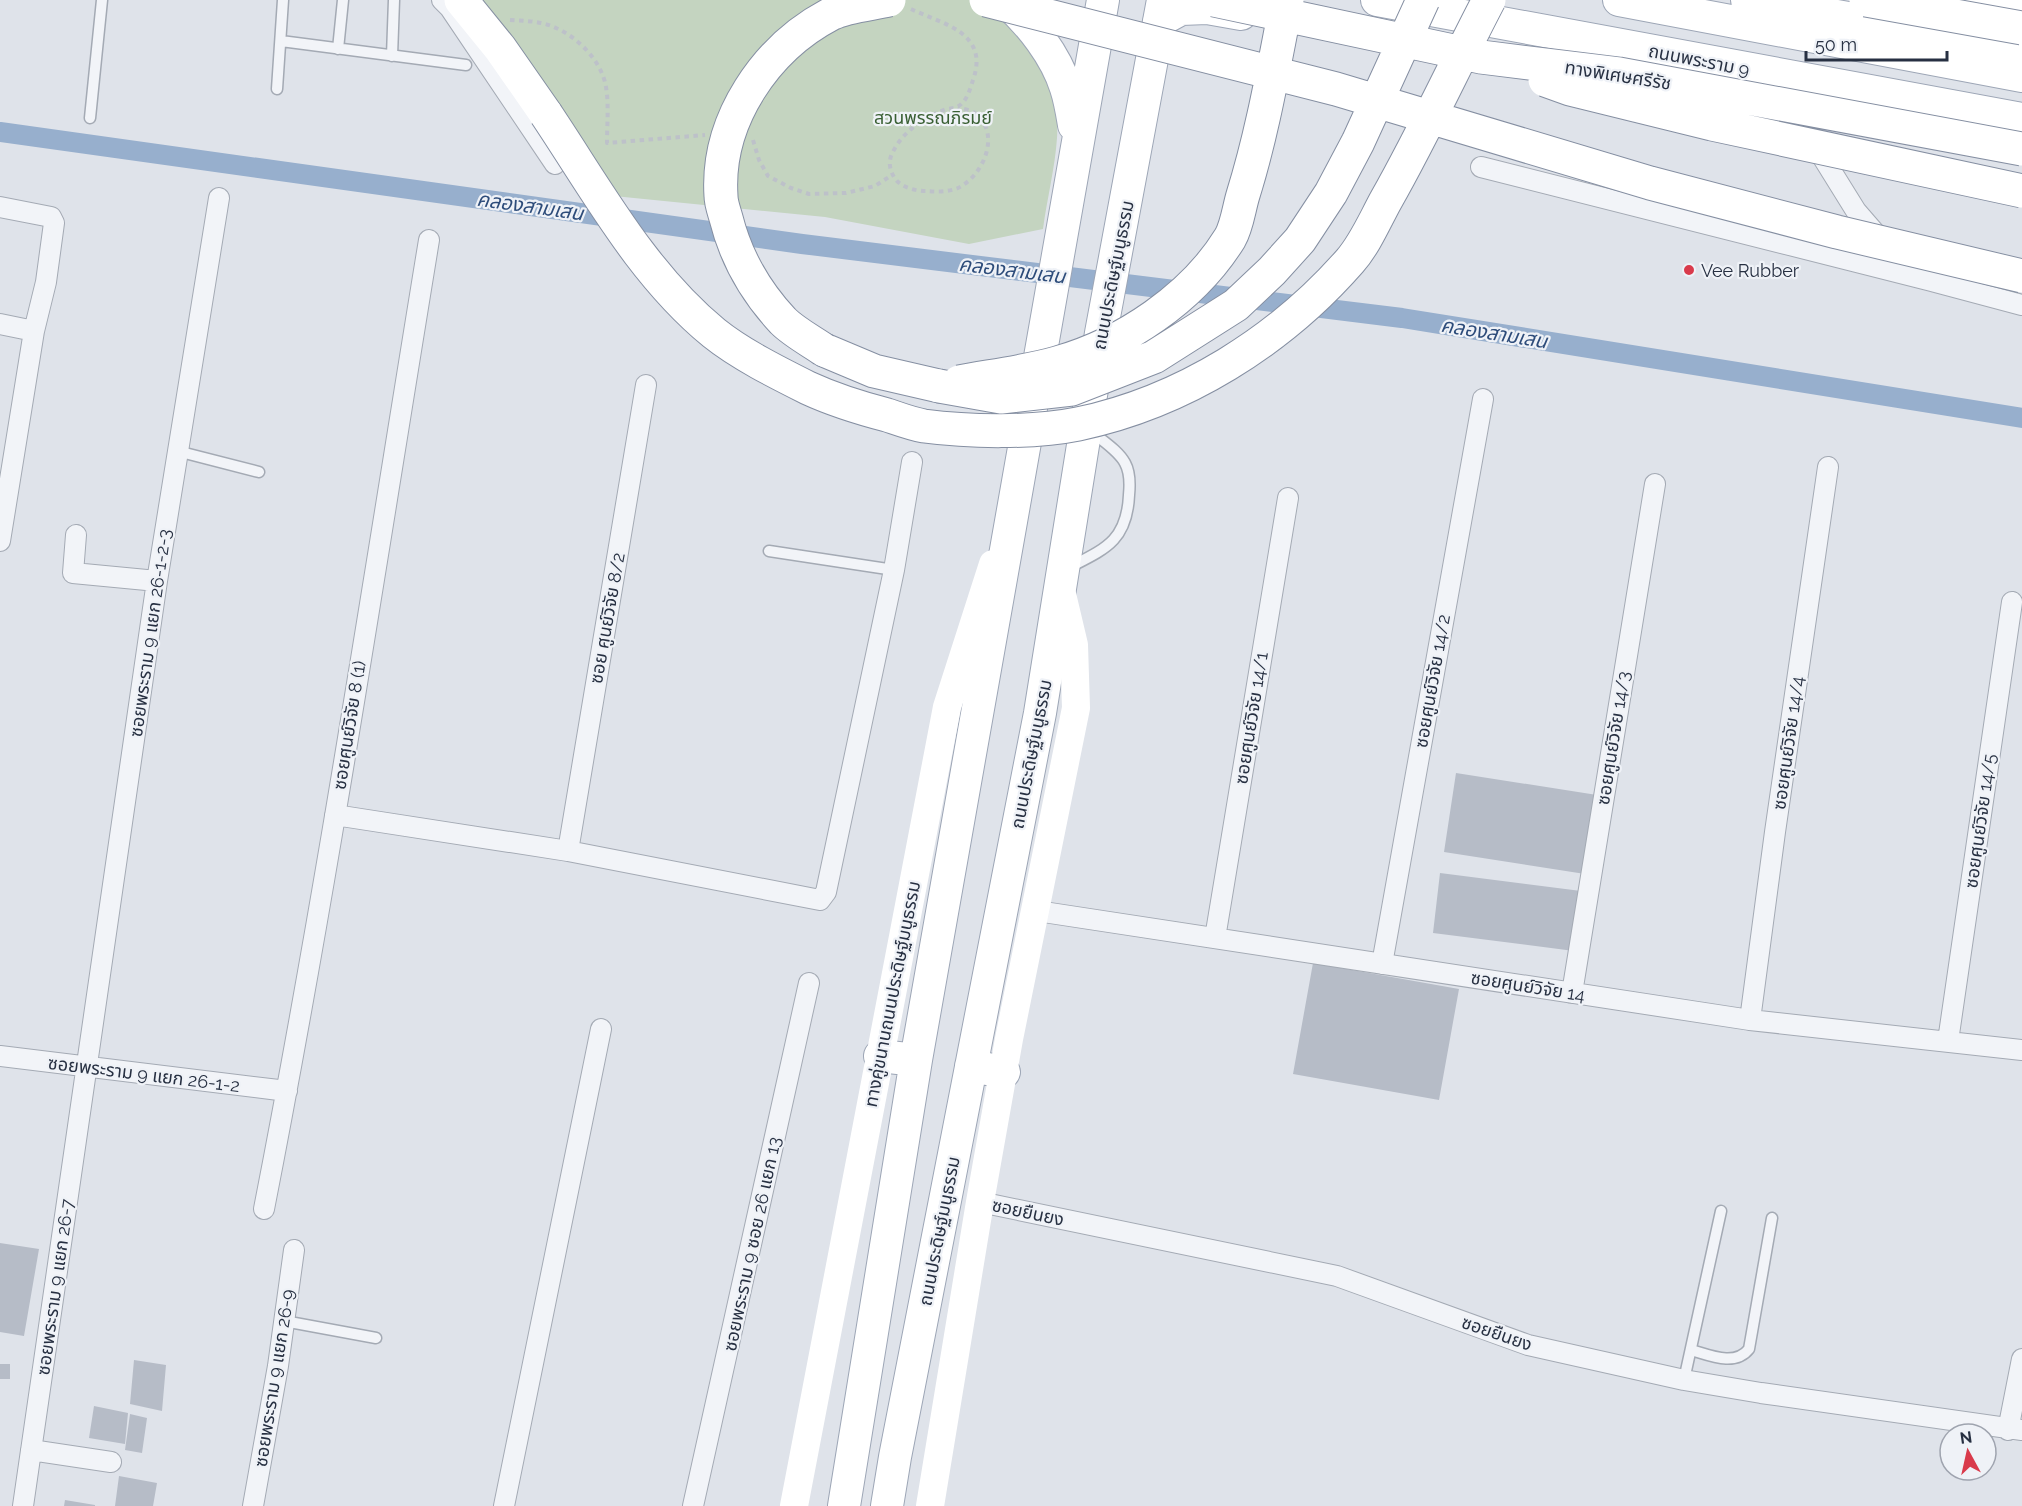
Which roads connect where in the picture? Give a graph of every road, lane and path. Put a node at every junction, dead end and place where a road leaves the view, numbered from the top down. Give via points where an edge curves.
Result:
1 (102, 0) edge
2 (283, 0) edge
3 (343, 0) edge
4 (394, 0) edge
5 (442, 0) edge
6 (461, 0) edge
7 (986, 0) edge
8 (1004, 0) edge
9 (1103, 0) edge
10 (1214, 0) edge
11 (1287, 0) edge
12 (1377, 0) edge
13 (1423, 0) edge
14 (1487, 0) edge
15 (1618, 0) edge
16 (1746, 0) edge
17 (1866, 0) edge
18 (1918, 0) edge
19 (1978, 0) edge
20 (895, 2) edge
21 (1161, 11) edge
22 (505, 14) dead end
23 (1455, 14) junction
24 (2022, 15) edge
25 (2022, 28) edge
26 (1979, 40) junction
27 (281, 41) junction
28 (338, 49) junction
29 (2022, 49) edge
30 (392, 56) junction
31 (1481, 57) junction
32 (466, 65) dead end
33 (1771, 74) junction
34 (2022, 76) edge
35 (278, 89) dead end
36 (2022, 101) edge
37 (958, 106) junction
38 (90, 118) dead end
39 (2022, 119) edge
40 (568, 121) dead end
41 (751, 131) dead end
42 (706, 135) dead end
43 (538, 136) junction
44 (1078, 141) junction
45 (2022, 149) edge
46 (555, 164) dead end
47 (1481, 167) dead end
48 (892, 175) junction
49 (2022, 191) edge
50 (219, 198) dead end
51 (0, 207) edge
52 (429, 240) dead end
53 (2022, 276) edge
54 (1932, 281) junction
55 (2022, 305) edge
56 (0, 324) edge
57 (34, 331) junction
58 (646, 385) dead end
59 (939, 386) junction
60 (1483, 399) dead end
61 (1086, 426) junction
62 (177, 451) junction
63 (912, 462) dead end
64 (1828, 467) dead end
65 (259, 472) dead end
66 (1655, 484) dead end
67 (1016, 489) junction
68 (1288, 498) dead end
69 (76, 535) dead end
70 (0, 541) edge
71 (769, 551) dead end
72 (894, 570) junction
73 (1062, 578) junction
74 (157, 581) junction
75 (2012, 602) dead end
76 (335, 815) junction
77 (568, 851) junction
78 (1036, 910) junction
79 (1215, 938) junction
80 (1382, 964) junction
81 (809, 983) dead end
82 (1572, 993) junction
83 (1750, 1020) junction
84 (601, 1029) dead end
85 (1948, 1041) junction
86 (2022, 1050) edge
87 (0, 1056) edge
88 (880, 1056) junction
89 (916, 1060) junction
90 (971, 1066) junction
91 (87, 1068) junction
92 (1004, 1072) junction
93 (287, 1091) junction
94 (980, 1202) junction
95 (264, 1209) dead end
96 (1721, 1211) dead end
97 (1772, 1218) dead end
98 (294, 1250) dead end
99 (284, 1321) junction
100 (376, 1338) dead end
101 (1691, 1350) junction
102 (2022, 1359) edge
103 (1684, 1380) junction
104 (2015, 1430) edge
105 (31, 1450) junction
106 (111, 1462) dead end
107 (847, 1493) edge
108 (889, 1497) edge
109 (23, 1506) edge
110 (252, 1506) edge
111 (504, 1506) edge
112 (693, 1506) edge
113 (794, 1506) edge
114 (930, 1506) edge

1 - 38 lane
2 - 27 lane
3 - 28 lane
4 - 30 lane
5 - 43 street
6 - 14 highway, bridge via 533,95 637,252 675,298 716,335 779,374 839,402 923,425 1007,431 1077,424 1132,409 1188,386 1286,325 1353,259 1414,151
7 - 53 highway, bridge via 1336,89 1650,183
8 - 44 main road via 1044,43 1066,87
9 - 44 main road
10 - 31 highway, ทางพิเศษศรีรัช, bridge
11 - 59 highway, bridge via 1265,111 1231,237 1196,280 1159,315 1109,343 1057,363
12 - 23 main road, ถนนพระราม 9
13 - 59 highway, bridge via 1331,193 1300,240 1236,304 1154,357 1072,389 1001,397
14 - 36 main road, ถนนพระราม 9
15 - 34 main road
16 - 26 main road
17 - 25 highway, bridge
18 - 26 highway via 1956,20
19 - 24 highway
20 - 37 path via 948,23 969,39 976,56 975,74 968,96
20 - 59 highway, bridge via 833,13 772,57 741,101 724,153 721,196 741,261 757,290 785,323 824,350 874,371
21 - 23 main road via 1207,8 1326,29 1392,26
21 - 61 main road, ถนนประดิษฐ์มนูธรรม
22 - 42 path via 511,20 556,28 578,42 595,60 606,84 607,143
23 - 33 main road, ถนนพระราม 9
26 - 29 main road
27 - 28 lane
27 - 35 lane
28 - 30 lane
30 - 32 lane
31 - 45 highway, ทางพิเศษศรีรัช, bridge via 1619,74
31 - 49 highway, bridge via 1570,89
33 - 39 main road, ถนนพระราม 9
33 - 54 street via 1856,211 1887,248
37 - 48 path via 930,116 905,133 889,161
37 - 48 path via 975,113 985,125 989,140 986,156 973,178 956,189 937,192 902,186
40 - 43 street
41 - 48 path via 768,176 809,194 846,193 875,186
43 - 46 street
44 - 67 main road
47 - 54 street
50 - 62 street, ซอยพระราม 9 แยก 26-1-2-3
51 - 57 street via 42,214 54,223
52 - 76 street, ซอยศูนย์วิจัย 8 (1)
54 - 55 street
56 - 57 street
57 - 70 street
58 - 77 street, ซอย ศูนย์วิจัย 8/2
60 - 80 street, ซอยศูนย์วิจัย 14/2
61 - 73 main road, ถนนประดิษฐ์มนูธรรม
61 - 73 lane via 1125,463 1130,483 1128,508 1118,537
62 - 65 lane
62 - 74 street, ซอยพระราม 9 แยก 26-1-2-3
63 - 72 street
64 - 83 street, ซอยศูนย์วิจัย 14/4
66 - 82 street, ซอยศูนย์วิจัย 14/3
67 - 88 street, ทางคู่ขนานถนนประดิษฐ์มนูธรรม via 947,707
67 - 89 main road
68 - 79 street, ซอยศูนย์วิจัย 14/1
69 - 74 street via 73,573
71 - 72 lane
72 - 77 street via 824,897 820,900
73 - 78 street via 1074,645 1076,708
73 - 90 main road, ถนนประดิษฐ์มนูธรรม via 1040,713
74 - 91 street, ซอยพระราม 9 แยก 26-1-2-3
75 - 85 street, ซอยศูนย์วิจัย 14/5
76 - 77 street
76 - 93 street, ซอยศูนย์วิจัย 8 (1)
78 - 79 street, ซอยศูนย์วิจัย 14
78 - 92 street
79 - 80 street, ซอยศูนย์วิจัย 14
80 - 82 street, ซอยศูนย์วิจัย 14
81 - 112 street, ซอยพระราม 9 ซอย 26 แยก 13
82 - 83 street, ซอยศูนย์วิจัย 14
83 - 85 street, ซอยศูนย์วิจัย 14
84 - 111 street
85 - 86 street, ซอยศูนย์วิจัย 14
87 - 91 street, ซอยพระราม 9 แยก 26-1-2
88 - 89 main road
88 - 113 street, ทางคู่ขนานถนนประดิษฐ์มนูธรรม
89 - 107 main road
90 - 92 main road
90 - 108 main road, ถนนประดิษฐ์มนูธรรม
91 - 93 street, ซอยพระราม 9 แยก 26-1-2
91 - 105 street, ซอยพระราม 9 แยก 26-7
92 - 94 street
93 - 95 street, ซอยศูนย์วิจัย 8 (1)
94 - 103 street, ซอยยืนยง via 1336,1276 1528,1345
94 - 114 street
96 - 101 lane
97 - 101 lane via 1749,1349 1739,1357 1723,1359
98 - 99 street, ซอยพระราม 9 แยก 26-9
99 - 100 lane
99 - 110 street, ซอยพระราม 9 แยก 26-9
101 - 103 lane
102 - 104 street
103 - 104 street, ซอยยืนยง
105 - 106 street
105 - 109 street, ซอยพระราม 9 แยก 26-7

